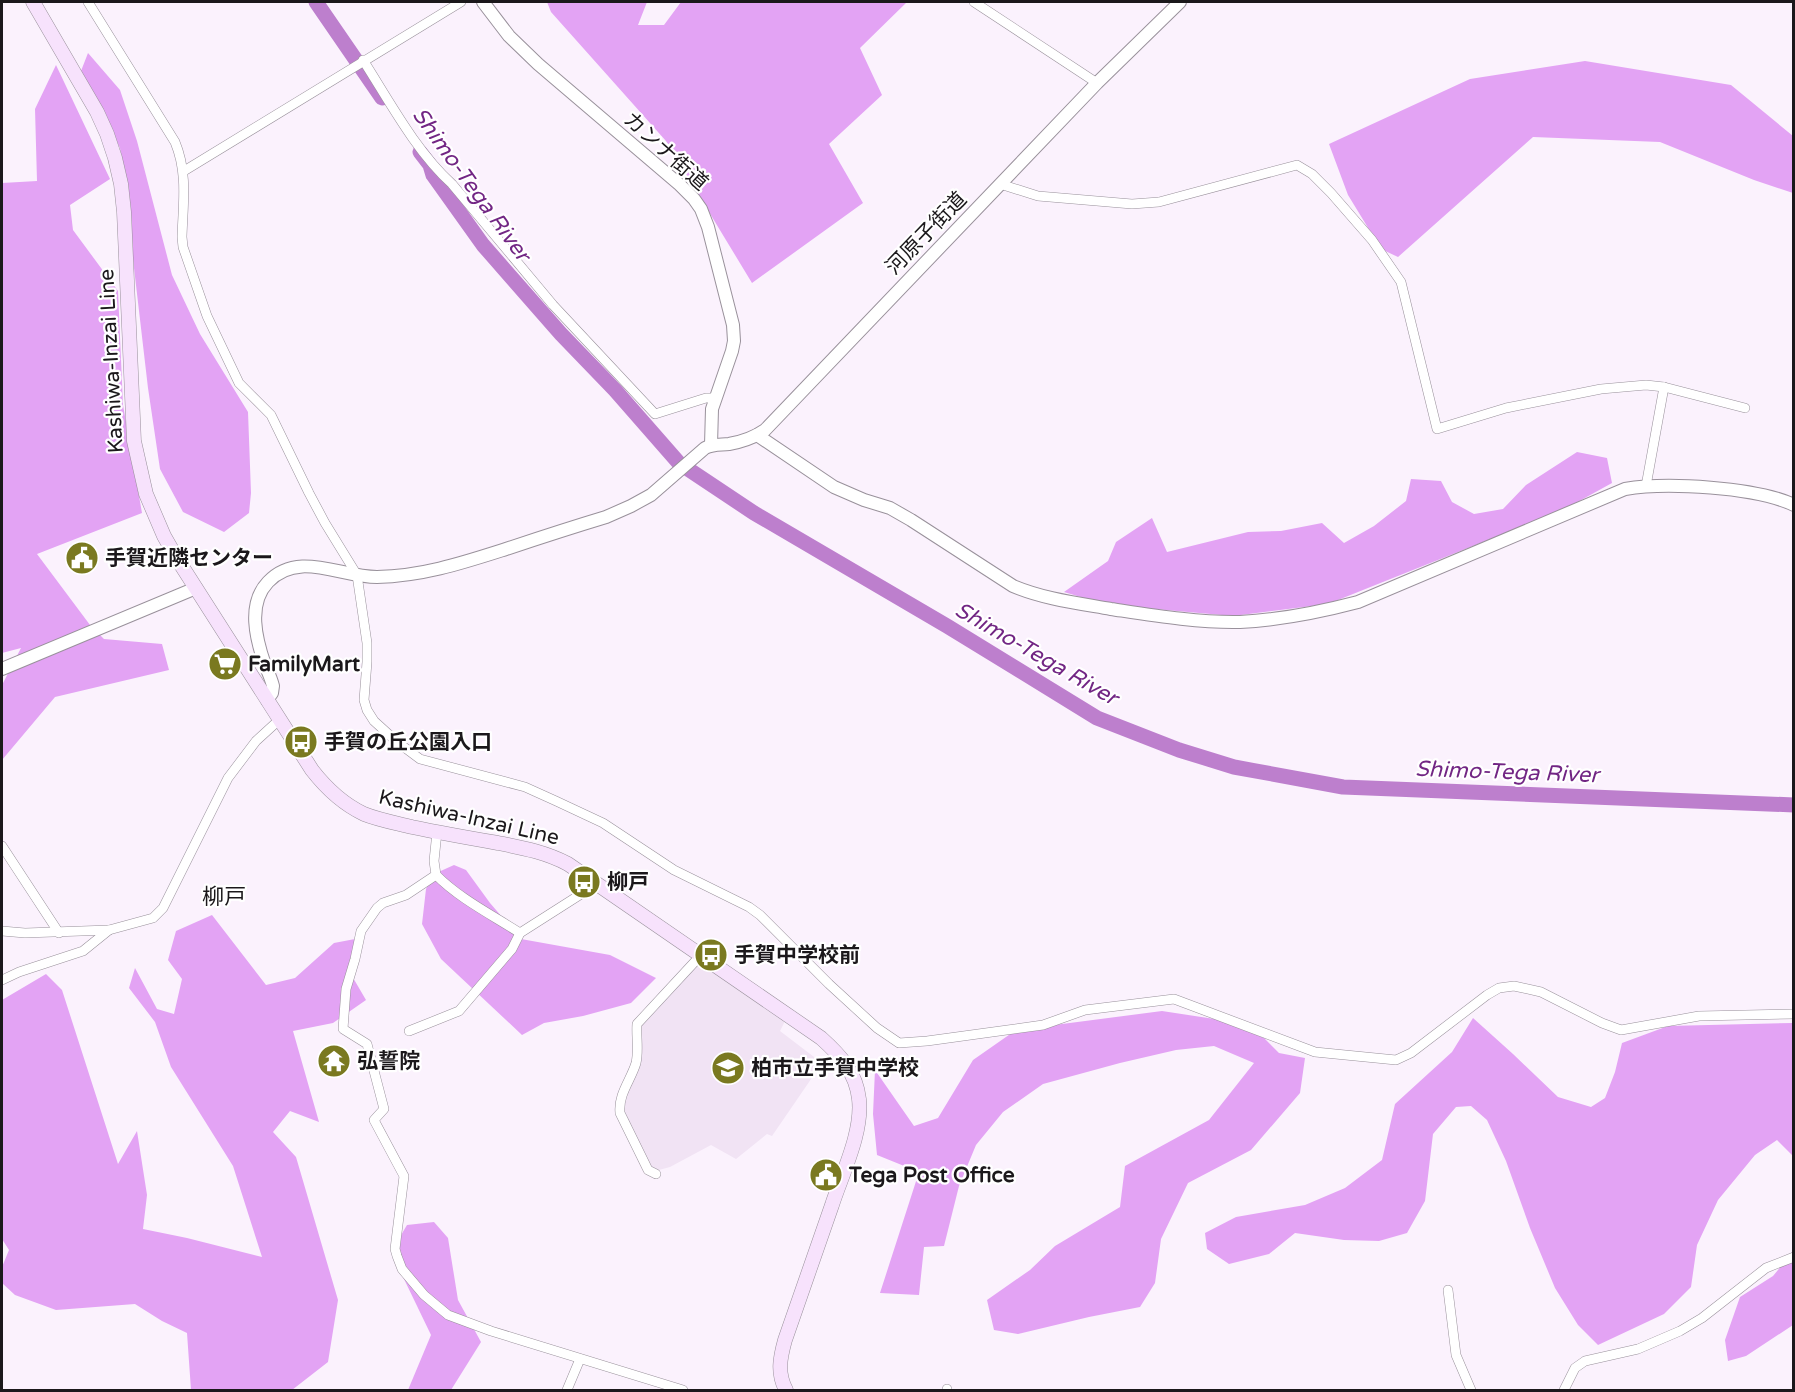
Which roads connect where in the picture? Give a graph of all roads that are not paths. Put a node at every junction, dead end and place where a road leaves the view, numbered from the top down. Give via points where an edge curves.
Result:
1 (33, 2) edge
2 (88, 2) edge
3 (461, 2) edge
4 (483, 2) edge
5 (974, 2) edge
6 (1180, 2) edge
7 (363, 60) junction
8 (1097, 83) junction
9 (184, 171) junction
10 (999, 184) junction
11 (1664, 387) junction
12 (715, 398) junction
13 (1745, 408) dead end
14 (757, 435) junction
15 (711, 445) junction
16 (1646, 486) junction
17 (1794, 505) edge
18 (357, 575) junction
19 (196, 588) junction
20 (2, 669) edge
21 (267, 699) junction
22 (279, 720) junction
23 (437, 832) junction
24 (2, 846) edge
25 (436, 875) junction
26 (595, 882) junction
27 (109, 930) junction
28 (2, 932) edge
29 (59, 933) junction
30 (520, 933) junction
31 (701, 955) junction
32 (2, 980) edge
33 (1794, 1014) edge
34 (409, 1031) dead end
35 (656, 1174) dead end
36 (1794, 1257) edge
37 (1448, 1290) dead end
38 (580, 1359) junction
39 (567, 1390) edge
40 (683, 1390) edge
41 (786, 1390) edge
42 (1471, 1390) edge
43 (1564, 1390) edge

1 - 19 main road, Kashiwa-Inzai Line via 97,112 115,158 124,212 134,441 154,515
2 - 9 street via 175,142
3 - 7 street
4 - 12 street, カンナ街道 via 538,64 680,185 701,209 716,253 735,341
5 - 8 street
6 - 8 street, 河原子街道
7 - 9 street
7 - 12 street via 439,172 553,305 655,414
8 - 10 street, 河原子街道
9 - 18 street via 183,247 207,316 239,383 271,415 325,523
10 - 11 street via 1038,196 1132,204 1159,202 1297,165 1331,193 1372,240 1401,282 1437,429 1506,408 1601,389
10 - 14 street, 河原子街道
11 - 13 street
11 - 16 street
12 - 15 street, カンナ街道
14 - 15 street, 河原子街道 via 731,444
14 - 16 street via 834,487 890,508 1021,590 1051,599 1211,621 1259,620 1358,602 1625,489
15 - 18 street, 河原子街道 via 651,495 606,517 441,569 374,577
16 - 17 street via 1733,490
18 - 21 street, 河原子街道 via 299,566 279,573 263,588 255,613 256,630 273,686
18 - 33 street via 367,643 366,710 396,741 420,759 525,787 556,801 603,824 675,870 749,907 829,984 899,1043 1043,1024 1085,1010 1174,999 1315,1052 1396,1060 1406,1057 1499,988 1514,986 1541,992 1621,1030 1699,1016
19 - 20 street
19 - 21 main road, Kashiwa-Inzai Line
21 - 22 main road, Kashiwa-Inzai Line
22 - 23 main road, Kashiwa-Inzai Line via 322,783 347,804 382,820
22 - 27 street via 256,741 228,778 163,908 153,918
23 - 25 street
23 - 26 main road, Kashiwa-Inzai Line via 550,854
24 - 29 street
25 - 30 street via 464,898
25 - 38 street via 377,908 361,931 346,989 343,1029 366,1044 384,1109 374,1120 404,1176 397,1256 402,1269 424,1295 448,1315
26 - 30 street
26 - 31 main road, Kashiwa-Inzai Line
27 - 29 street
27 - 32 street via 83,951
28 - 29 street
30 - 34 street via 508,954 459,1011
31 - 35 street via 637,1024 635,1065 619,1105 648,1170
31 - 41 main road, Kashiwa-Inzai Line via 821,1038 846,1062 860,1100 853,1140 781,1356 779,1370
36 - 43 street via 1766,1269 1680,1331 1638,1349 1585,1361 1575,1368
37 - 42 street via 1456,1355
38 - 39 street
38 - 40 street

